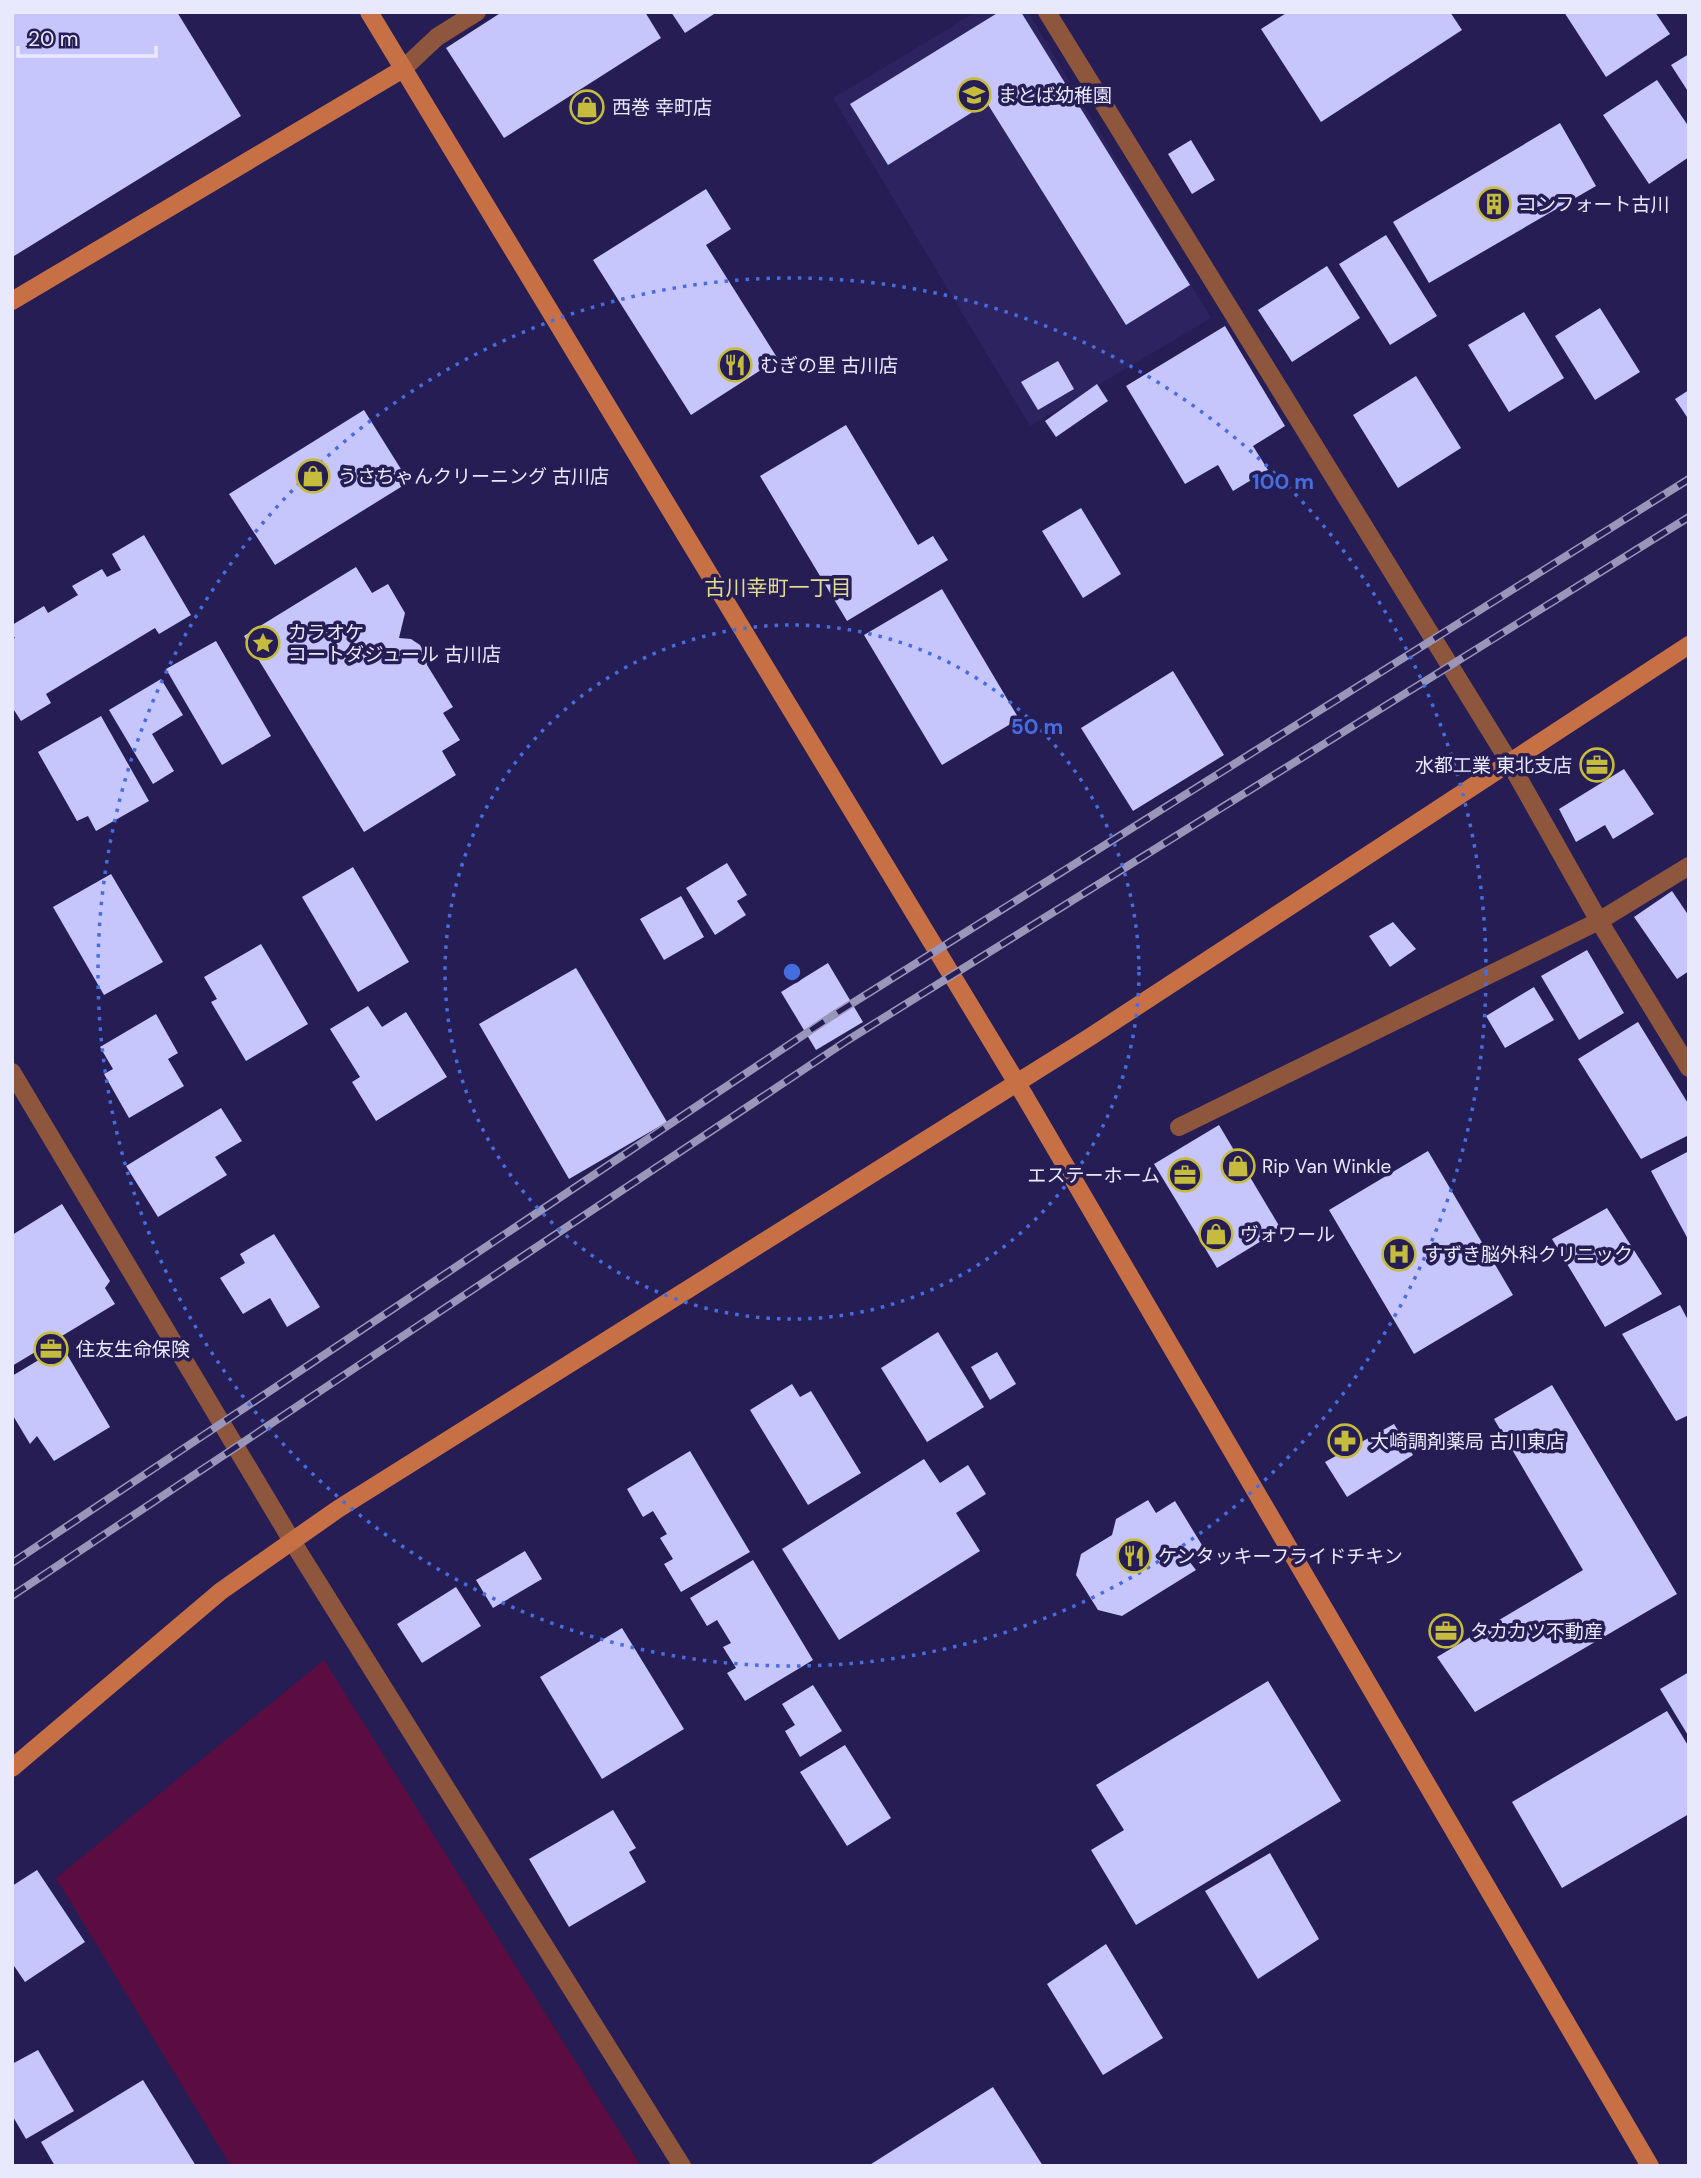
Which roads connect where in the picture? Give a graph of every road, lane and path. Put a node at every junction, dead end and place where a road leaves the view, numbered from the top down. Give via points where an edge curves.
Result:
1 (369, 12) edge
2 (477, 12) edge
3 (1047, 12) edge
4 (403, 69) junction
5 (12, 301) edge
6 (1689, 646) edge
7 (1510, 763) junction
8 (1689, 866) edge
9 (1599, 921) junction
10 (1689, 1068) edge
11 (12, 1072) edge
12 (1017, 1083) junction
13 (1178, 1127) dead end
14 (292, 1541) junction
15 (12, 1768) edge
16 (682, 2166) edge
17 (1650, 2166) edge

1 - 4 street
2 - 4 street via 437,37
3 - 7 street
4 - 5 street
4 - 12 street
6 - 7 street
7 - 9 street
7 - 12 street
8 - 9 street
9 - 10 street
9 - 13 street
11 - 14 street
12 - 14 street
12 - 17 street
14 - 15 street via 221,1591
14 - 16 street

